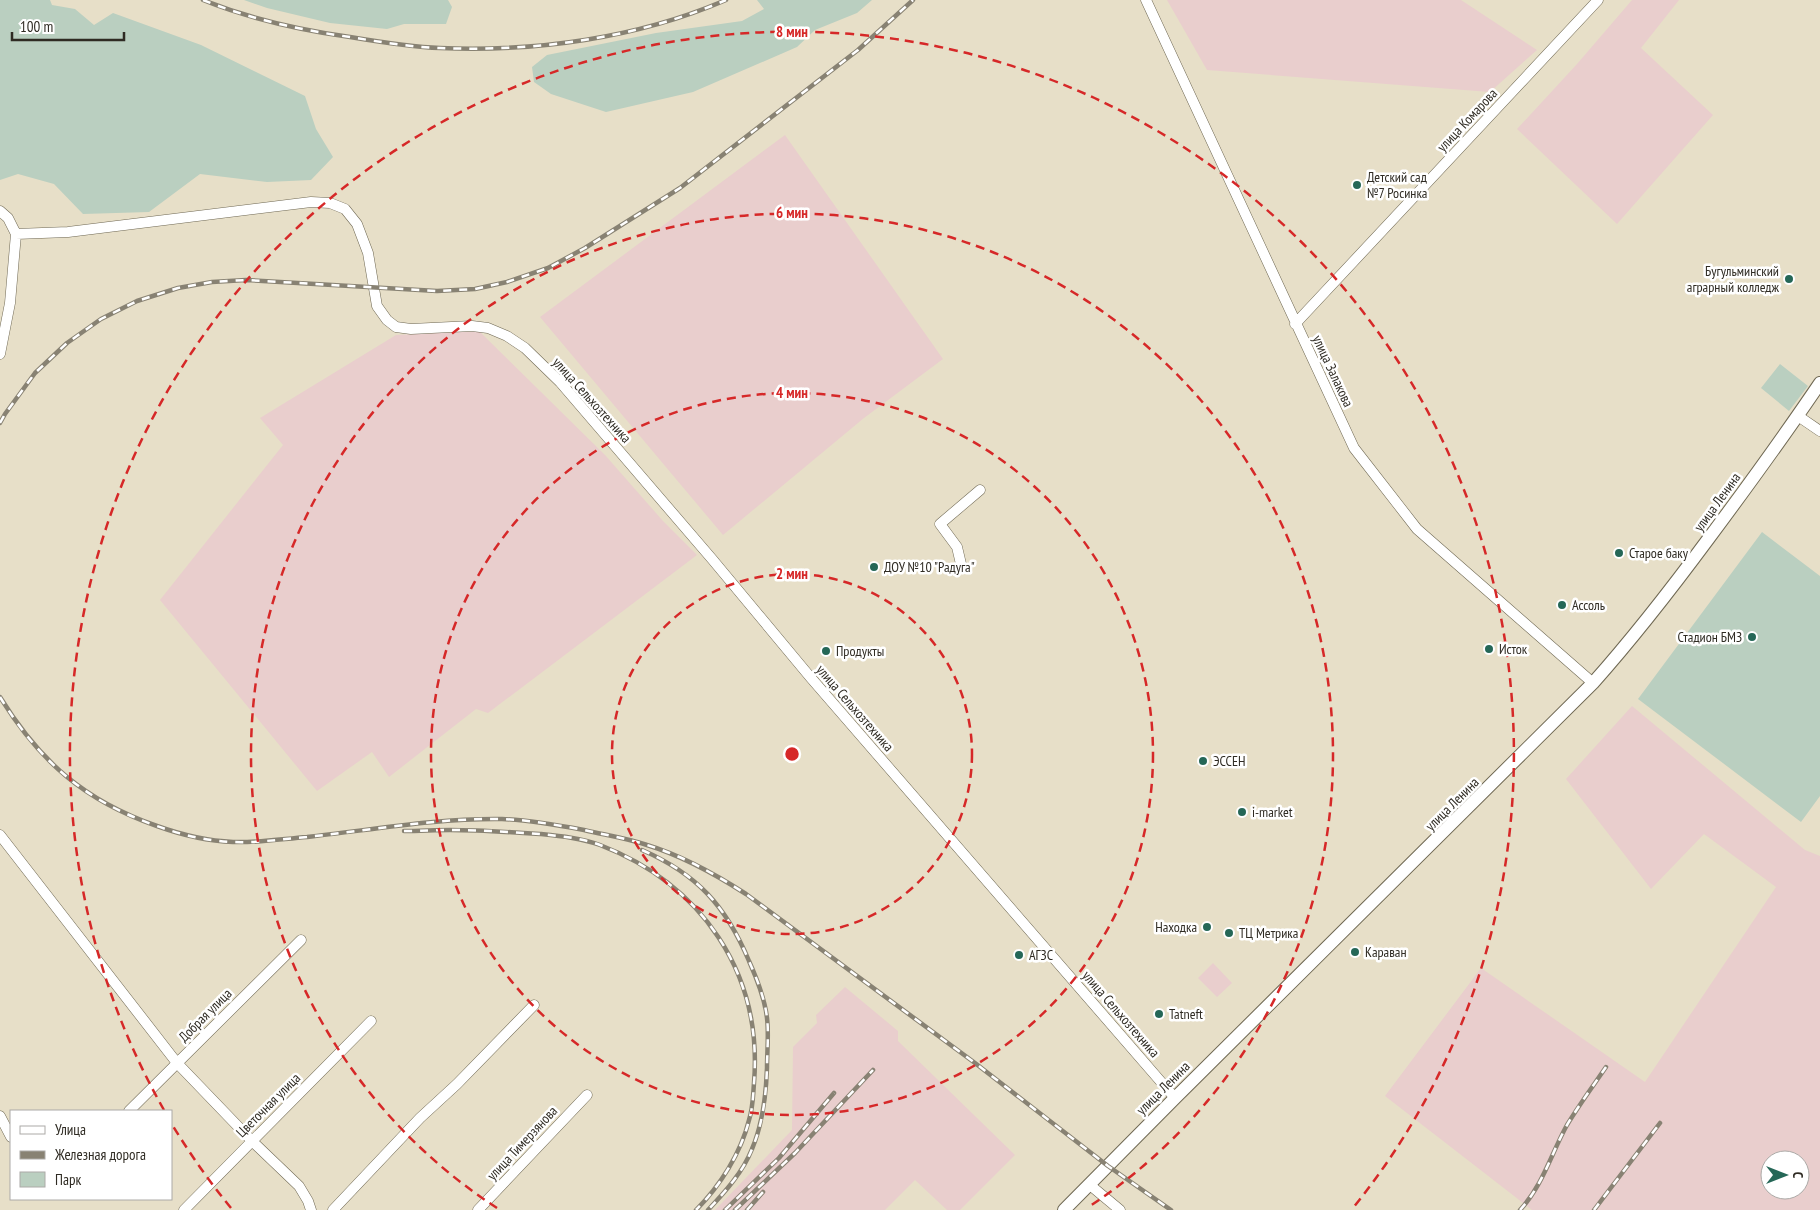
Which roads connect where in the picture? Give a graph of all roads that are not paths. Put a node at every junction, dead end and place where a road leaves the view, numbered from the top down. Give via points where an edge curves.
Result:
1 (1146, 0) edge
2 (1598, 0) edge
3 (0, 212) edge
4 (16, 234) junction
5 (1295, 324) junction
6 (0, 354) edge
7 (1820, 384) edge
8 (1798, 416) junction
9 (1820, 430) edge
10 (980, 490) dead end
11 (961, 564) dead end
12 (1593, 683) junction
13 (0, 835) edge
14 (301, 940) dead end
15 (534, 1005) dead end
16 (371, 1020) dead end
17 (177, 1063) junction
18 (587, 1095) dead end
19 (1175, 1098) junction
20 (130, 1110) edge
21 (0, 1116) edge
22 (10, 1136) edge
23 (252, 1141) junction
24 (1090, 1185) junction
25 (184, 1210) edge
26 (312, 1210) edge
27 (333, 1210) edge
28 (478, 1210) edge
29 (1064, 1210) edge
30 (1120, 1210) edge

1 - 5 street, улица Залакова
2 - 5 street, улица Комарова
3 - 4 street via 8,218
4 - 6 street via 10,303
4 - 19 street, улица Сельхозтехника via 68,232 311,202 330,202 345,209 357,224 368,253 376,306 387,320 396,327 411,329 488,328 525,348 560,382
5 - 12 street, улица Залакова via 1354,448 1417,529
7 - 8 main road, улица Ленина
8 - 9 street
8 - 12 main road, улица Ленина via 1656,608
10 - 11 street via 940,524 957,547
12 - 19 main road, улица Ленина
13 - 17 street
14 - 17 street, Добрая улица
15 - 27 street
16 - 23 street, Цветочная улица
17 - 20 street, Добрая улица
17 - 23 street
18 - 28 street, улица Тимерзянова
19 - 24 main road, улица Ленина
21 - 22 street
23 - 25 street, Цветочная улица
23 - 26 street via 299,1186
24 - 29 main road, улица Ленина
24 - 30 street

